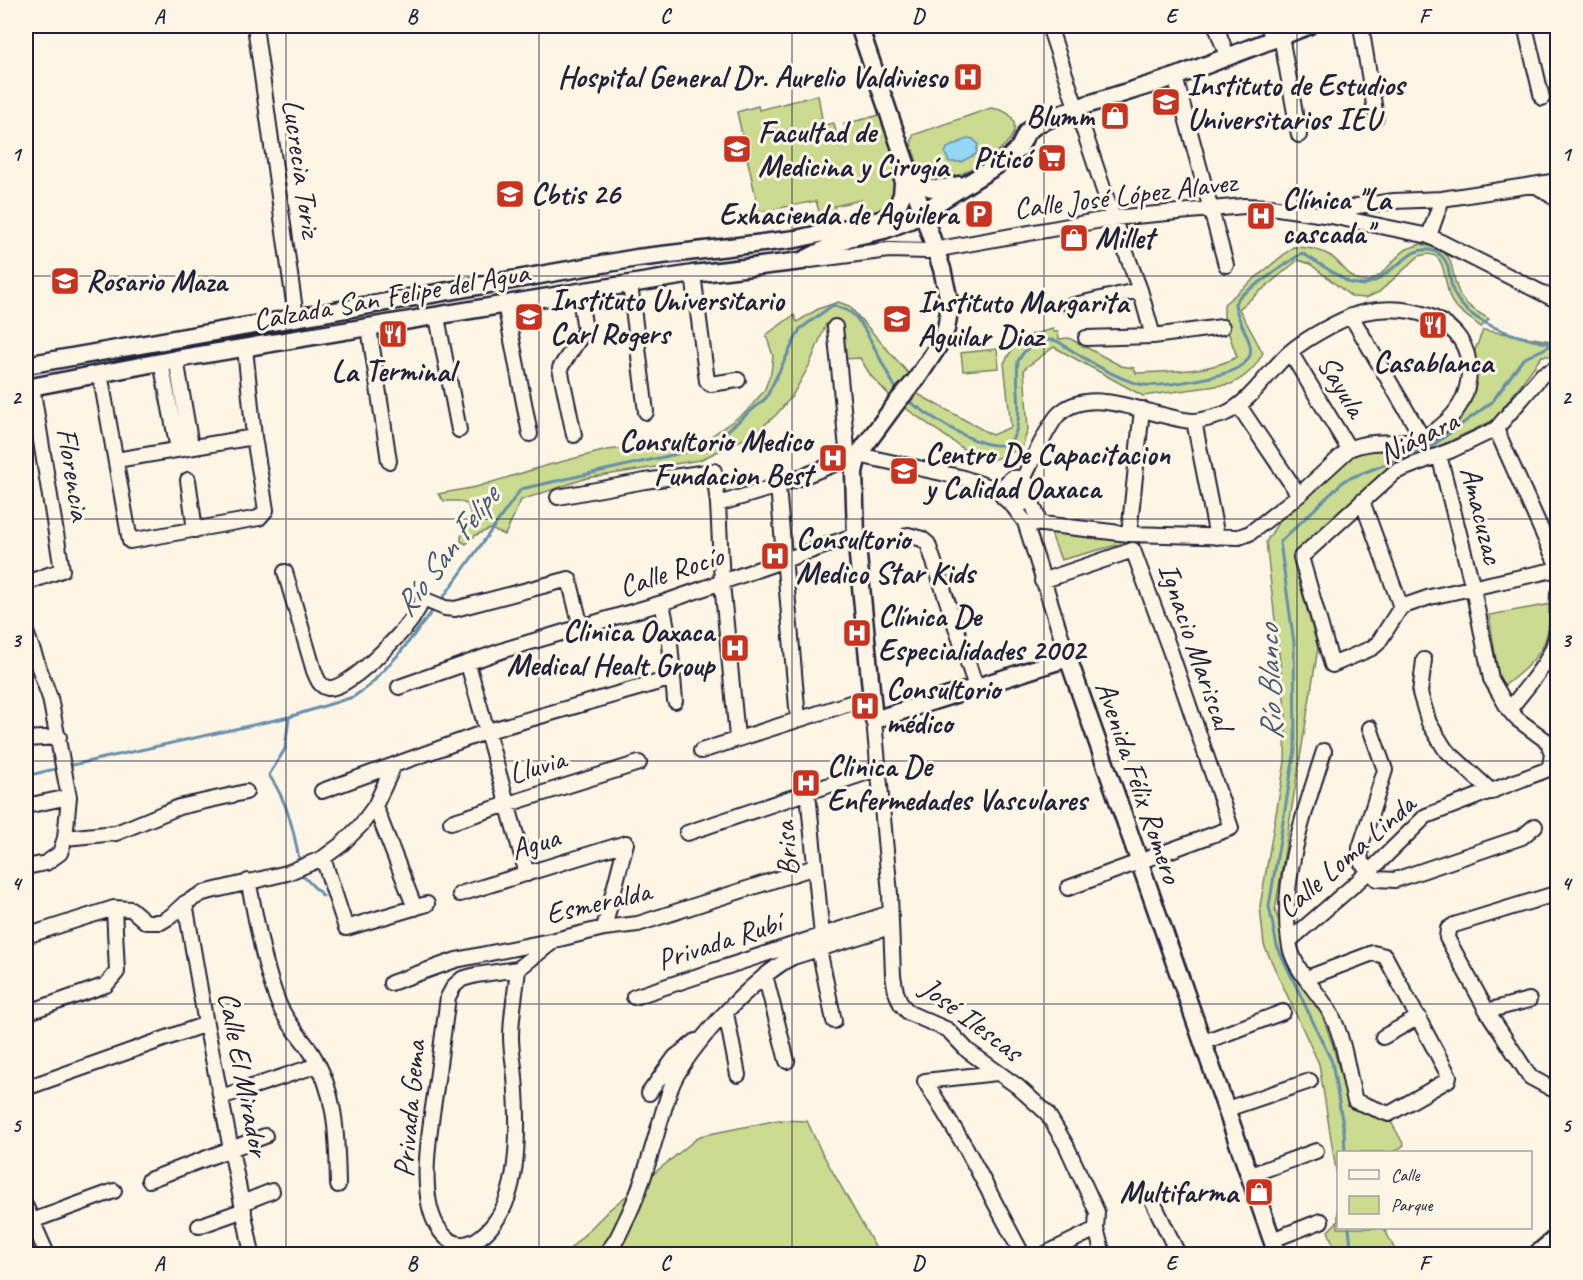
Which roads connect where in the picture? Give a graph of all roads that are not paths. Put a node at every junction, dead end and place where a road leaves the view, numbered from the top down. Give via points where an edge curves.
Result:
1 (255, 26) edge
2 (859, 26) edge
3 (1048, 26) edge
4 (1216, 26) edge
5 (1308, 26) edge
6 (1361, 26) edge
7 (1525, 26) edge
8 (1274, 34) edge
9 (1227, 56) junction
10 (1175, 77) junction
11 (1542, 98) dead end
12 (1076, 108) junction
13 (1376, 117) dead end
14 (1299, 135) dead end
15 (904, 161) junction
16 (972, 182) junction
17 (1557, 182) edge
18 (1535, 185) junction
19 (1442, 200) junction
20 (1557, 200) edge
21 (1212, 208) junction
22 (922, 213) junction
23 (1331, 216) junction
24 (1113, 218) junction
25 (1428, 236) junction
26 (796, 239) junction
27 (836, 243) junction
28 (935, 249) junction
29 (802, 261) junction
30 (1227, 265) dead end
31 (693, 274) junction
32 (630, 284) junction
33 (1140, 290) junction
34 (579, 292) junction
35 (1557, 301) edge
36 (505, 304) junction
37 (1070, 306) dead end
38 (1351, 316) junction
39 (296, 317) junction
40 (437, 317) junction
41 (369, 327) junction
42 (835, 327) dead end
43 (1222, 327) dead end
44 (1154, 336) junction
45 (1086, 338) dead end
46 (245, 348) junction
47 (1290, 352) junction
48 (168, 360) junction
49 (26, 365) edge
50 (1556, 372) edge
51 (100, 373) junction
52 (738, 380) dead end
53 (29, 387) edge
54 (1239, 406) junction
55 (1142, 409) junction
56 (646, 412) dead end
57 (1194, 421) junction
58 (1496, 429) junction
59 (459, 430) dead end
60 (530, 434) dead end
61 (574, 435) dead end
62 (254, 437) junction
63 (1422, 437) junction
64 (185, 448) junction
65 (1349, 449) junction
66 (1439, 455) junction
67 (853, 457) junction
68 (116, 460) junction
69 (389, 461) dead end
70 (1023, 479) junction
71 (188, 480) dead end
72 (778, 486) junction
73 (1002, 492) junction
74 (1299, 495) junction
75 (1030, 496) junction
76 (558, 497) dead end
77 (1362, 501) junction
78 (718, 504) junction
79 (1013, 506) junction
80 (1024, 522) junction
81 (1040, 523) junction
82 (195, 530) junction
83 (856, 534) junction
84 (1129, 534) junction
85 (908, 535) dead end
86 (1217, 537) junction
87 (786, 560) junction
88 (1557, 568) edge
89 (285, 572) dead end
90 (1042, 581) junction
91 (26, 583) edge
92 (722, 583) junction
93 (1473, 588) junction
94 (1557, 593) edge
95 (662, 603) junction
96 (1401, 607) junction
97 (581, 627) junction
98 (26, 632) edge
99 (1068, 658) junction
100 (1424, 660) dead end
101 (468, 664) junction
102 (673, 678) junction
103 (399, 687) dead end
104 (976, 687) junction
105 (872, 696) junction
106 (675, 701) dead end
107 (1509, 710) junction
108 (798, 719) junction
109 (874, 720) junction
110 (1370, 728) dead end
111 (488, 731) junction
112 (737, 737) junction
113 (26, 739) edge
114 (60, 744) junction
115 (701, 751) dead end
116 (1324, 751) dead end
117 (639, 763) dead end
118 (394, 765) junction
119 (879, 768) junction
120 (1546, 770) joint
121 (322, 791) dead end
122 (246, 792) dead end
123 (1492, 792) junction
124 (808, 793) junction
125 (69, 797) junction
126 (508, 803) junction
127 (26, 806) edge
128 (375, 807) junction
129 (451, 822) dead end
130 (1535, 826) dead end
131 (687, 833) dead end
132 (65, 838) junction
133 (318, 860) junction
134 (1138, 862) junction
135 (26, 867) edge
136 (815, 867) junction
137 (1370, 871) junction
138 (527, 874) junction
139 (248, 881) junction
140 (1068, 888) dead end
141 (1557, 893) edge
142 (460, 894) dead end
143 (185, 903) junction
144 (114, 908) junction
145 (890, 920) junction
146 (604, 928) junction
147 (26, 936) edge
148 (555, 940) junction
149 (1289, 941) junction
150 (820, 943) junction
151 (518, 969) junction
152 (765, 975) junction
153 (1307, 978) junction
154 (391, 982) dead end
155 (634, 997) dead end
156 (1530, 1000) dead end
157 (1487, 1011) junction
158 (1283, 1012) dead end
159 (26, 1013) edge
160 (726, 1013) junction
161 (1419, 1017) junction
162 (834, 1021) dead end
163 (206, 1024) junction
164 (702, 1037) junction
165 (1383, 1037) dead end
166 (1204, 1042) junction
167 (787, 1061) dead end
168 (318, 1065) junction
169 (997, 1073) junction
170 (738, 1075) dead end
171 (1311, 1081) dead end
172 (26, 1088) edge
173 (1557, 1092) edge
174 (649, 1093) dead end
175 (221, 1097) junction
176 (1227, 1109) junction
177 (265, 1136) dead end
178 (230, 1149) junction
179 (1316, 1151) dead end
180 (1250, 1175) junction
181 (149, 1180) dead end
182 (338, 1185) dead end
183 (114, 1191) dead end
184 (272, 1191) dead end
185 (1153, 1202) dead end
186 (26, 1207) edge
187 (243, 1207) junction
188 (32, 1221) junction
189 (1321, 1221) dead end
190 (199, 1226) dead end
191 (1096, 1229) junction
192 (1557, 1236) edge
193 (1275, 1247) edge
194 (47, 1254) edge
195 (252, 1254) edge
196 (605, 1254) edge
197 (1022, 1254) edge
198 (1045, 1254) edge
199 (1103, 1254) edge
200 (1178, 1254) edge
201 (1537, 1254) edge

1 - 39 street, Lucrecia Toriz
2 - 15 main road
3 - 12 street
4 - 9 street
5 - 8 main road
6 - 13 street
7 - 11 street
8 - 9 main road
8 - 14 street
9 - 10 main road
10 - 12 main road
10 - 21 street
12 - 16 main road via 1031,128 1014,154
12 - 24 street
15 - 16 main road via 930,188
15 - 22 main road
15 - 26 main road, Calzada San Felipe del Agua via 902,195 889,216
16 - 22 main road
17 - 18 street
18 - 19 street
18 - 20 street
19 - 23 street via 1357,206
19 - 25 street
21 - 23 street, Calle José López Alavez via 1262,207
21 - 24 street, Calle José López Alavez
21 - 30 street
22 - 27 main road via 893,227
22 - 28 main road
23 - 25 street, Calle José López Alavez
24 - 28 street, Calle José López Alavez
24 - 33 street
25 - 35 street, Calle José López Alavez
26 - 27 street
26 - 39 main road, Calzada San Felipe del Agua via 637,258
27 - 28 street via 924,243
27 - 29 main road
28 - 29 street via 889,250
28 - 67 main road via 950,305 946,329 916,380
29 - 31 main road, Calzada San Felipe del Agua
31 - 32 main road, Calzada San Felipe del Agua
31 - 52 street via 707,381 710,384
32 - 34 main road, Calzada San Felipe del Agua
32 - 56 street
33 - 37 street
33 - 44 street
34 - 36 main road, Calzada San Felipe del Agua
34 - 61 street via 585,330 560,368
36 - 40 main road, Calzada San Felipe del Agua
36 - 60 street
38 - 47 street
38 - 63 street
38 - 63 street via 1380,310 1426,314 1449,325 1463,341 1469,362 1462,404 1446,422
39 - 49 main road, Calzada San Felipe del Agua
40 - 41 main road, Calzada San Felipe del Agua
40 - 59 street
41 - 46 main road, Calzada San Felipe del Agua
41 - 69 street
42 - 67 street
43 - 44 street
44 - 45 street
46 - 48 main road, Calzada San Felipe del Agua
46 - 62 street
47 - 54 street
47 - 65 street, Sayula
48 - 51 main road, Calzada San Felipe del Agua
48 - 64 street
50 - 58 street, Niágara via 1542,375
51 - 53 main road, Calzada San Felipe del Agua
51 - 68 street
53 - 91 street, Florencia via 62,570
54 - 57 street
54 - 74 street
55 - 57 street
55 - 70 street via 1100,402 1069,406 1056,416
55 - 84 street
57 - 86 street
58 - 66 street, Niágara
58 - 88 street
62 - 64 street
62 - 82 street via 264,515
63 - 65 street
64 - 68 street
65 - 74 street
66 - 77 street, Niágara via 1395,472
66 - 93 street, Amacuzac
67 - 72 street
67 - 73 street via 960,477
67 - 83 main road
68 - 82 street via 130,541
70 - 73 street via 1006,481
70 - 75 street
71 - 82 street
72 - 78 street
72 - 87 street
73 - 79 street
74 - 86 street via 1250,533
75 - 79 street via 1026,502
75 - 81 street
76 - 78 street via 714,471
77 - 96 street
77 - 96 street, Niágara via 1300,557 1332,665 1378,643
78 - 92 street
79 - 80 street, Avenida Félix Romero
80 - 81 street
80 - 90 street, Avenida Félix Romero
81 - 84 street
83 - 87 street, Calle Rocío
83 - 105 main road
84 - 86 street
85 - 104 street via 928,544
87 - 92 street, Calle Rocío
87 - 108 street
88 - 93 street
89 - 97 street via 314,671 319,683 327,688 358,675 427,600 455,609 569,579
90 - 99 street, Avenida Félix Romero
90 - 134 street, Ignacio Mariscal via 1133,550 1231,828
92 - 95 street, Calle Rocío
92 - 112 street
93 - 96 street
93 - 107 street, Amacuzac via 1491,679
94 - 107 street via 1553,646
95 - 97 street, Calle Rocío
95 - 102 street
97 - 101 street, Calle Rocío
98 - 114 street via 50,698
99 - 104 main road
99 - 134 main road, Avenida Félix Romero
100 - 123 street via 1419,693 1429,723 1445,748
101 - 103 street, Calle Rocío
101 - 111 street
102 - 106 street
102 - 111 street
104 - 109 main road
105 - 108 street
105 - 109 main road
107 - 120 street, Amacuzac via 1548,742 1552,754
108 - 112 street
109 - 119 street, José Ilescas
110 - 137 street via 1385,770 1360,848 1361,862
111 - 118 street
111 - 126 street
112 - 115 street
113 - 114 street
114 - 125 street
116 - 149 street via 1299,828 1286,925
117 - 126 street, Lluvia
118 - 121 street
118 - 128 street
119 - 124 street
119 - 145 street, José Ilescas
120 - 123 street, Calle Loma Linda
122 - 132 street via 179,807 116,833
123 - 137 street, Calle Loma Linda via 1426,816
124 - 131 street
124 - 136 street, Brisa
125 - 127 street
125 - 132 street
126 - 129 street, Lluvia
126 - 138 street
128 - 133 street via 355,832
128 - 133 street via 421,906 346,928
130 - 137 street via 1522,837 1395,880 1377,879
132 - 135 street via 60,853 46,863
133 - 139 street via 287,873
134 - 140 street
134 - 166 main road, Avenida Félix Romero
136 - 146 street, Esmeralda via 638,924
136 - 150 street, Brisa
137 - 149 street, Calle Loma Linda
138 - 142 street, Agua
138 - 146 street, Agua via 626,843
139 - 143 street via 203,893
139 - 168 street via 277,1000
141 - 157 street via 1448,929 1447,938
143 - 144 street via 161,922 146,922 131,909
143 - 163 street, Calle El Mirador
144 - 147 street
144 - 159 street via 117,972 106,985
145 - 150 street
145 - 169 street, José Ilescas via 893,976 901,1004 909,1013 948,1030
146 - 148 street, Esmeralda
148 - 151 street, Privada Gema
148 - 154 street, Esmeralda via 456,960
149 - 153 street, Calle Loma Linda via 1295,963
150 - 152 street
150 - 155 street, Privada Rubí
150 - 162 street, Brisa
151 - 151 street, Privada Gema via 462,979 448,997 426,1157 429,1201 437,1225 460,1245 483,1235 496,1220 507,1200 514,1171 515,1079 511,1037
152 - 160 street
152 - 167 street
153 - 161 street via 1373,953 1385,956
153 - 161 street, Calle Loma Linda via 1333,1018 1355,1101 1389,1114 1448,1080
156 - 157 street
157 - 173 street via 1530,1077
158 - 166 street
160 - 164 street
160 - 170 street
161 - 165 street
163 - 172 street
163 - 175 street, Calle El Mirador
164 - 174 street via 675,1057
164 - 196 street via 670,1087 632,1208
166 - 176 main road, Avenida Félix Romero
168 - 175 street
168 - 182 street via 328,1088 337,1133
169 - 191 street, José Ilescas via 1047,1113 1085,1183 1096,1212
169 - 197 street via 925,1081
171 - 176 street
175 - 178 street, Calle El Mirador
176 - 180 main road, Avenida Félix Romero
177 - 178 street
178 - 181 street
178 - 187 street, Calle El Mirador
179 - 180 street
180 - 193 main road, Avenida Félix Romero
183 - 188 street
184 - 187 street
185 - 200 street
186 - 188 street
187 - 190 street
187 - 195 street, Calle El Mirador
188 - 194 street
189 - 193 street
191 - 198 street
191 - 199 street, José Ilescas
192 - 201 main road

